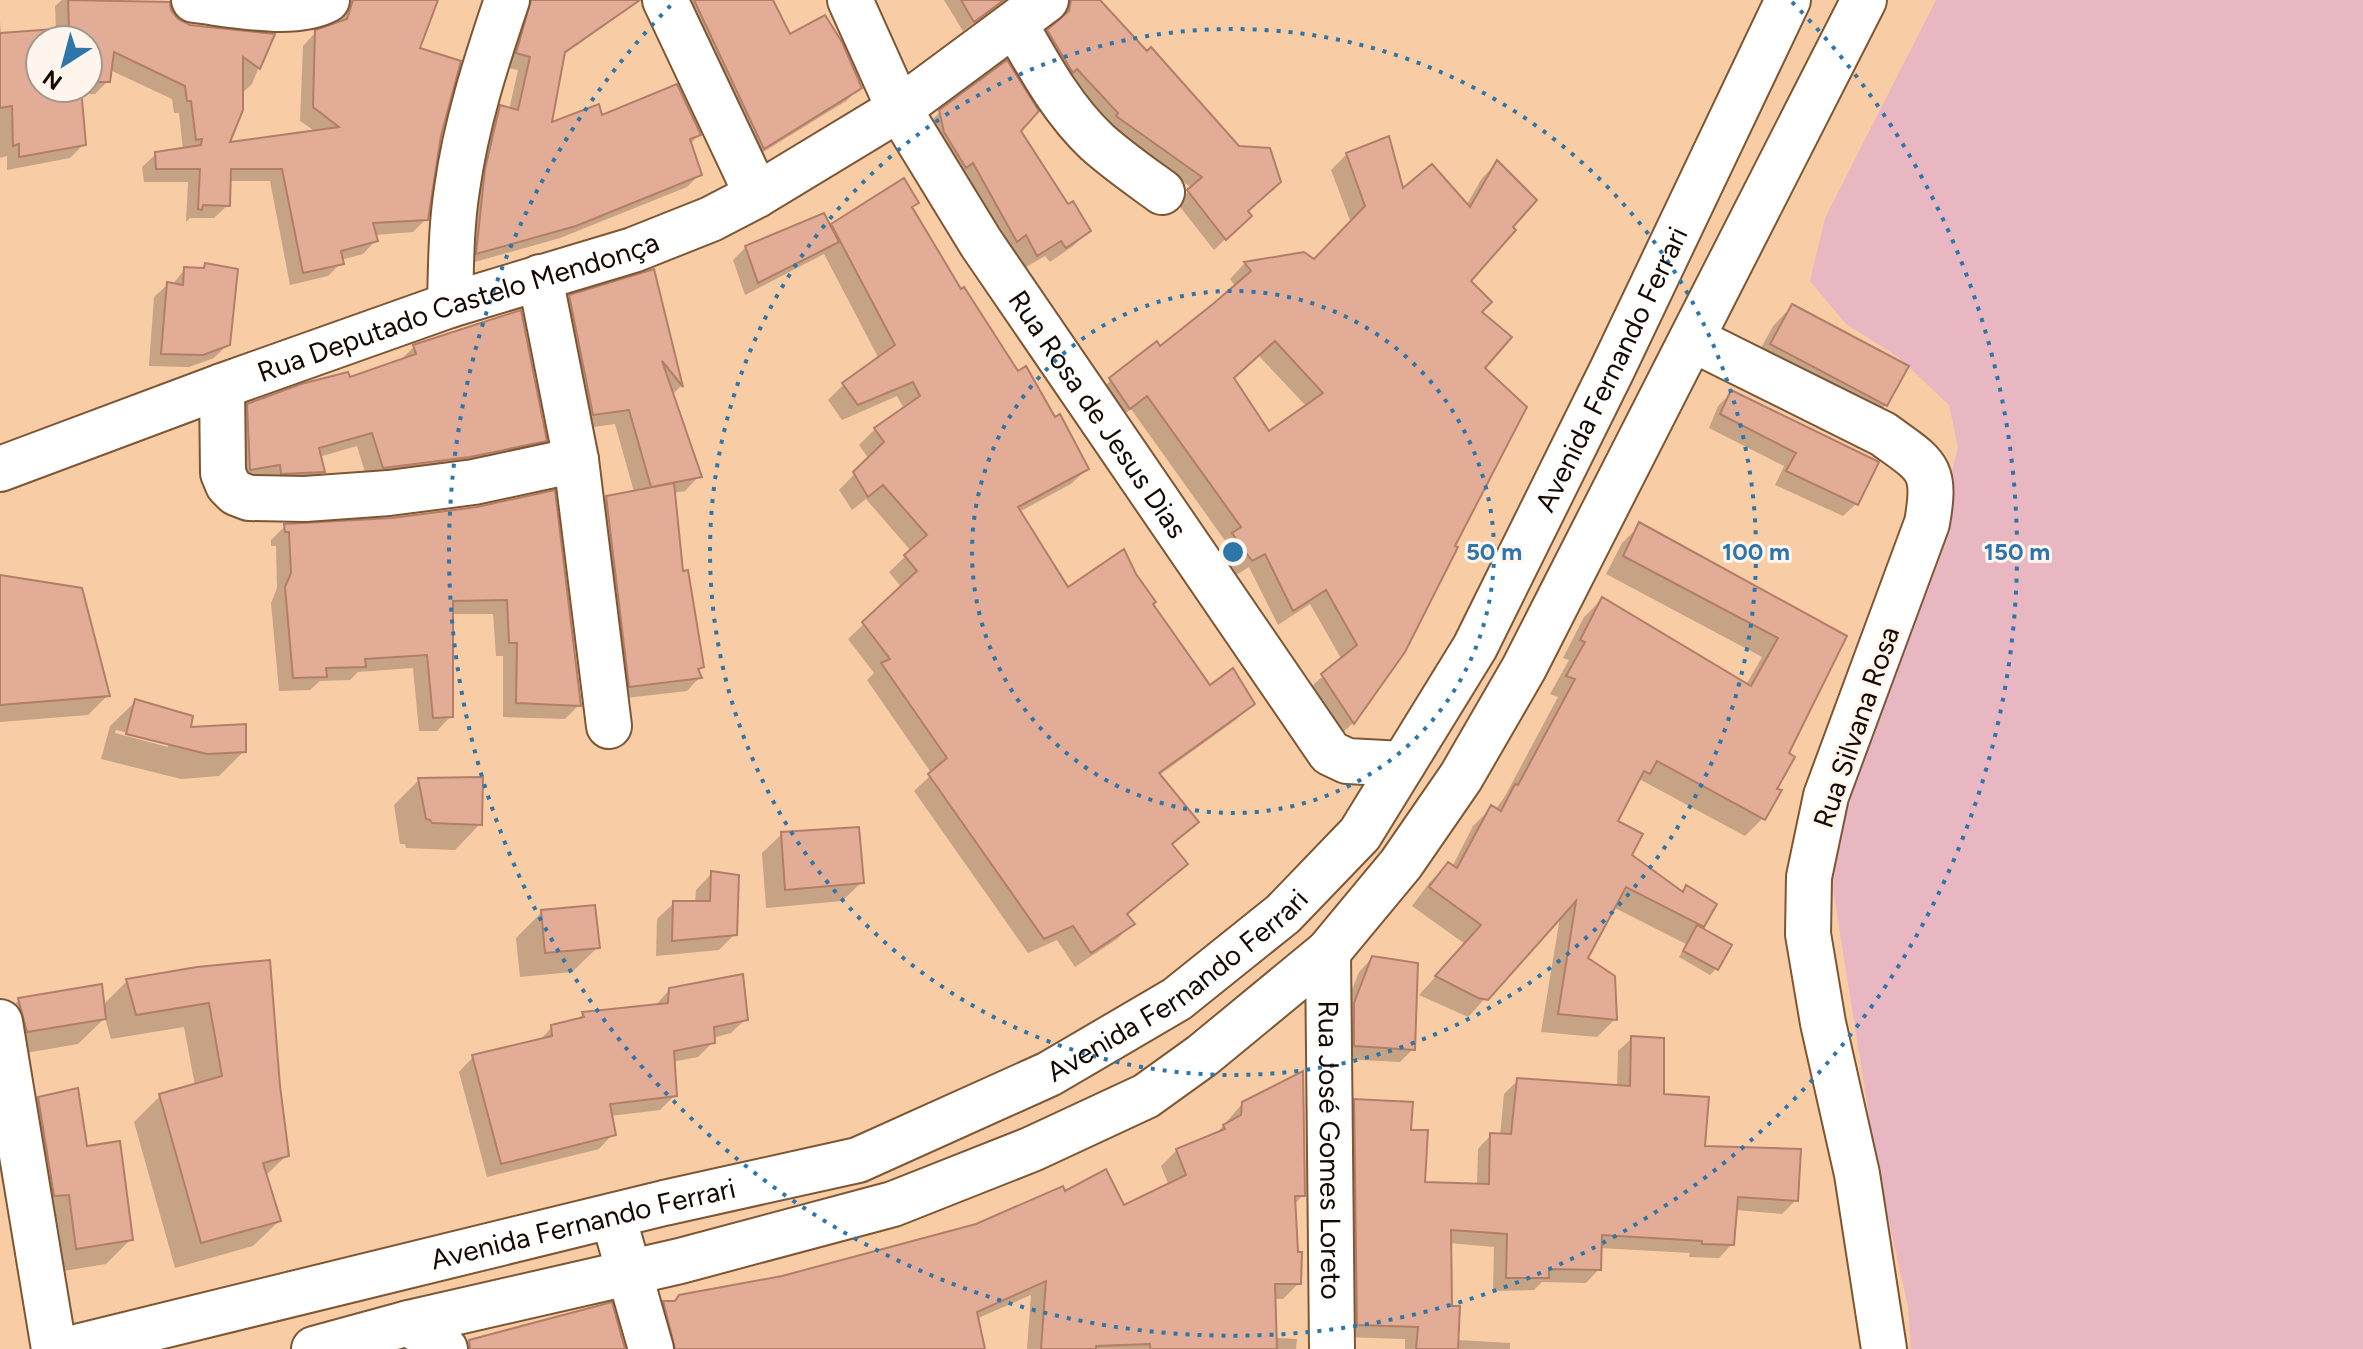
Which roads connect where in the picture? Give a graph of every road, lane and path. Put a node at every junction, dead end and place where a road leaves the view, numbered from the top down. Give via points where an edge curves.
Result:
1 (194, 0) edge
2 (327, 0) edge
3 (507, 0) edge
4 (665, 0) edge
5 (850, 0) edge
6 (1788, 0) edge
7 (1864, 0) edge
8 (1030, 12) edge
9 (899, 109) junction
10 (1162, 192) dead end
11 (757, 195) junction
12 (540, 277) junction
13 (450, 305) junction
14 (1692, 339) junction
15 (222, 386) junction
16 (576, 460) junction
17 (0, 469) edge
18 (609, 726) dead end
19 (1403, 764) junction
20 (1328, 952) junction
21 (0, 1022) edge
22 (6, 1099) edge
23 (613, 1216) junction
24 (629, 1273) junction
25 (409, 1323) junction
26 (54, 1349) edge
27 (68, 1349) edge
28 (314, 1349) edge
29 (445, 1349) edge
30 (651, 1349) edge
31 (1332, 1349) edge
32 (1884, 1349) edge

1 - 2 main road via 262,8 297,8
3 - 13 main road via 463,152 452,234
4 - 11 main road
5 - 9 main road, Rua Rosa de Jesus Dias
6 - 19 main road, Avenida Fernando Ferrari via 1475,647
7 - 14 main road, Avenida Fernando Ferrari
8 - 9 main road, Rua Deputado Castelo Mendonça
8 - 10 main road via 1048,83 1097,142
9 - 11 main road, Rua Deputado Castelo Mendonça
9 - 19 main road, Rua Rosa de Jesus Dias via 981,243 1330,753 1347,761
11 - 12 main road, Rua Deputado Castelo Mendonça via 633,250
12 - 13 main road, Rua Deputado Castelo Mendonça
12 - 16 main road
13 - 15 main road, Rua Deputado Castelo Mendonça
14 - 20 main road, Avenida Fernando Ferrari via 1524,668 1461,777 1401,864
14 - 32 main road, Rua Silvana Rosa via 1883,434 1929,473 1933,492 1927,523 1826,796 1809,877 1808,934 1857,1174
15 - 16 main road via 223,473 236,493 249,498 389,493
15 - 17 main road, Rua Deputado Castelo Mendonça
16 - 18 main road
19 - 23 main road, Avenida Fernando Ferrari via 1360,834 1283,914 1177,999 1049,1074 858,1160
20 - 24 main road, Avenida Fernando Ferrari via 1146,1096 1032,1149 893,1204
20 - 31 main road, Rua José Gomes Loreto
21 - 22 main road
22 - 26 main road
23 - 24 main road
23 - 27 main road, Avenida Fernando Ferrari
24 - 25 main road, Avenida Fernando Ferrari
24 - 30 main road
25 - 28 main road, Avenida Fernando Ferrari
25 - 29 main road

